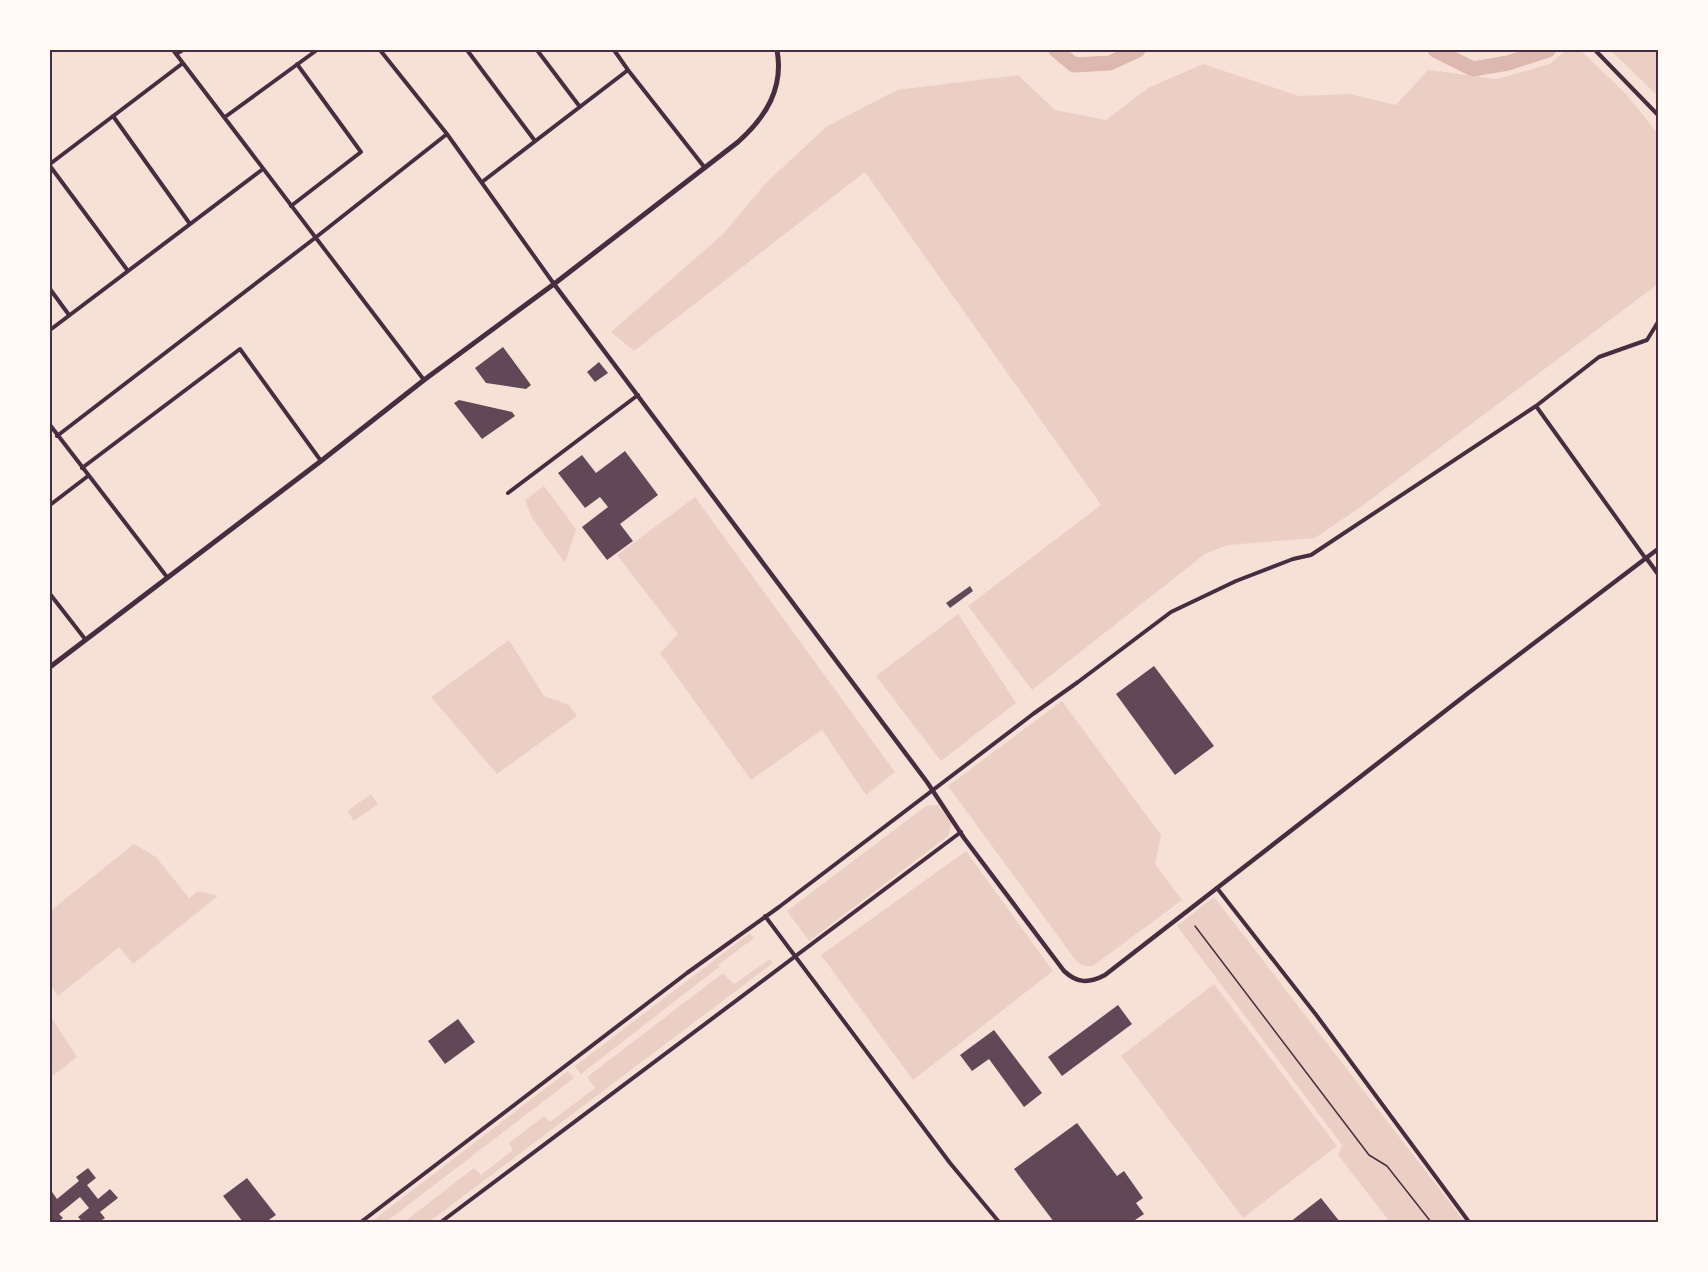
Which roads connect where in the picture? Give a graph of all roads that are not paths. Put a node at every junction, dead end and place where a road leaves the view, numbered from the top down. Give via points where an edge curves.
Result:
1 (173, 50) edge
2 (183, 50) edge
3 (317, 50) edge
4 (380, 50) edge
5 (467, 50) edge
6 (537, 50) edge
7 (614, 50) edge
8 (777, 50) edge
9 (1595, 50) edge
10 (176, 54) junction
11 (183, 63) junction
12 (297, 64) junction
13 (628, 70) junction
14 (580, 107) junction
15 (1659, 115) edge
16 (113, 116) junction
17 (225, 117) junction
18 (447, 134) junction
19 (535, 141) junction
20 (50, 165) edge
21 (705, 168) junction
22 (263, 169) junction
23 (482, 182) junction
24 (291, 207) junction
25 (190, 224) junction
26 (315, 238) junction
27 (128, 271) junction
28 (554, 284) junction
29 (50, 289) edge
30 (69, 315) junction
31 (1659, 322) edge
32 (50, 330) edge
33 (424, 380) junction
34 (638, 394) junction
35 (1536, 406) junction
36 (50, 425) edge
37 (57, 436) junction
38 (321, 462) junction
39 (82, 468) junction
40 (88, 476) junction
41 (508, 493) dead end
42 (50, 505) edge
43 (1659, 549) edge
44 (1647, 559) junction
45 (1659, 574) edge
46 (167, 577) junction
47 (50, 594) edge
48 (85, 639) junction
49 (50, 666) edge
50 (933, 790) junction
51 (961, 832) junction
52 (1217, 888) junction
53 (765, 916) junction
54 (796, 957) junction
55 (361, 1222) edge
56 (441, 1222) edge
57 (999, 1222) edge
58 (1469, 1222) edge

1 - 10 street
2 - 10 street
3 - 12 street
4 - 18 street
5 - 19 street
6 - 14 street
7 - 13 street
8 - 21 main road via 776,90 771,104 753,128
9 - 15 street
10 - 11 street
11 - 16 street
11 - 17 street
12 - 17 street
12 - 24 street via 361,152
13 - 14 street
13 - 21 street
14 - 19 street
16 - 20 street
16 - 25 street
17 - 22 street
18 - 23 street
18 - 26 street
19 - 23 street
20 - 27 street
21 - 28 main road
22 - 24 street
22 - 25 street
23 - 28 street
24 - 26 street
25 - 27 street
26 - 33 street
26 - 37 street
27 - 30 street
28 - 33 main road
28 - 34 street
29 - 30 street
30 - 32 street
31 - 35 street via 1647,340 1599,357
33 - 38 main road
34 - 41 street
34 - 50 street
35 - 44 street
35 - 50 street via 1311,555 1236,581 1171,612
36 - 37 street
37 - 39 street
38 - 39 street via 240,349
38 - 46 main road
39 - 40 street
40 - 42 street
40 - 46 street
43 - 44 street
44 - 45 street
44 - 52 street
46 - 48 main road
47 - 48 street
48 - 49 main road
50 - 51 street
50 - 53 street
51 - 52 street via 1064,970 1073,979 1084,982 1105,975
51 - 54 street
52 - 58 street
53 - 54 street
53 - 55 street
54 - 56 street
54 - 57 street via 950,1163

